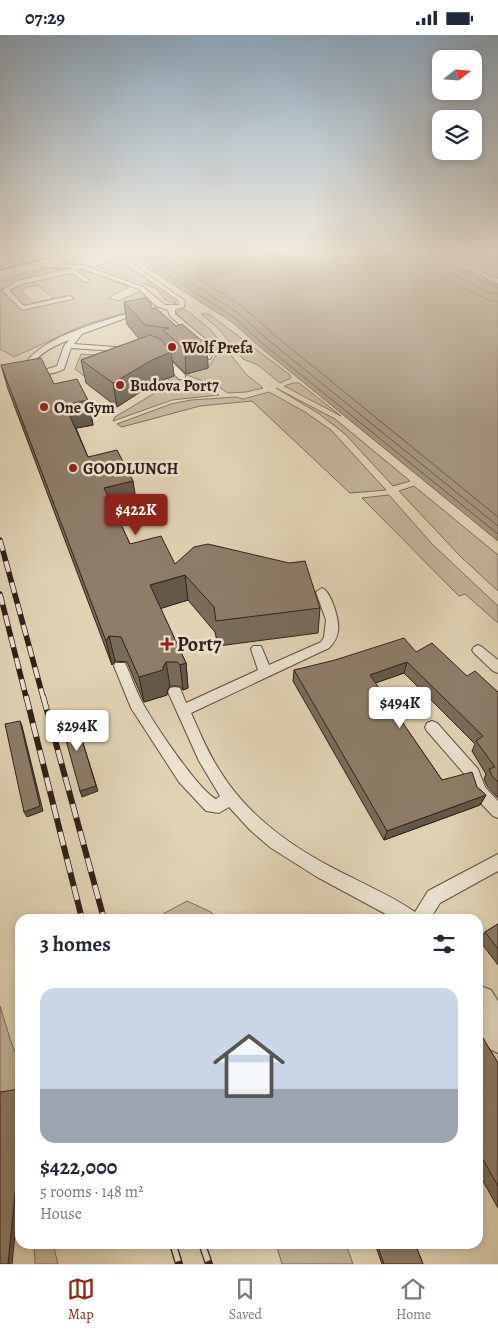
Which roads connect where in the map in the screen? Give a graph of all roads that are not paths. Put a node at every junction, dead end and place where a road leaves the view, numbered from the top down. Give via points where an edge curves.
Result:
1 (150, 307) edge
2 (166, 307) edge
3 (177, 307) edge
4 (171, 309) junction
5 (79, 333) junction
6 (68, 346) junction
7 (139, 351) edge
8 (157, 355) edge
9 (207, 357) edge
10 (182, 377) dead end
11 (322, 592) dead end
12 (257, 649) dead end
13 (478, 650) dead end
14 (120, 666) dead end
15 (498, 669) edge
16 (265, 672) junction
17 (175, 692) dead end
18 (184, 711) junction
19 (432, 727) dead end
20 (230, 797) junction
21 (498, 811) edge
22 (498, 862) edge
23 (403, 914) edge
24 (423, 914) edge
25 (483, 1011) edge
26 (498, 1034) edge

1 - 5 lane
2 - 4 lane
3 - 4 lane
4 - 9 lane via 175,322 212,349
5 - 6 lane
5 - 6 lane via 36,353 28,365 40,372 57,369
6 - 7 lane
8 - 10 lane
11 - 16 lane via 334,630 332,638 325,645
12 - 16 lane
13 - 15 lane
14 - 20 lane via 136,704 184,777 211,806 219,806
16 - 18 lane
17 - 18 lane
18 - 20 lane via 203,757
19 - 21 lane via 473,774 479,791
20 - 23 lane via 268,837 303,862
22 - 24 lane via 434,897
25 - 26 street

